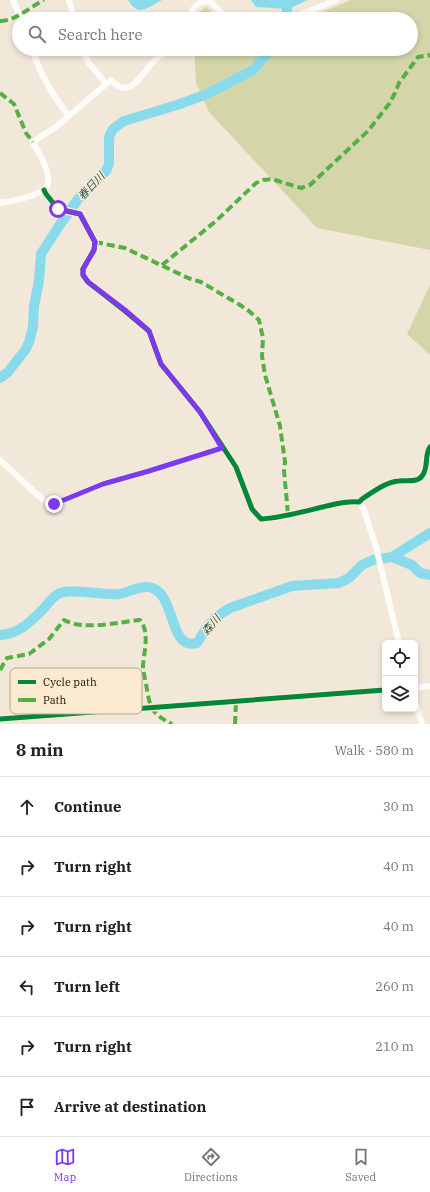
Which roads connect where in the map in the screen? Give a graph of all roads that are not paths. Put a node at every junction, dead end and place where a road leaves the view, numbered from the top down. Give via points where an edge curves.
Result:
1 (13, 0) edge
2 (69, 0) edge
3 (336, 0) edge
4 (18, 12) edge
5 (72, 12) edge
6 (192, 12) edge
7 (220, 12) edge
8 (307, 12) edge
9 (34, 56) edge
10 (85, 56) edge
11 (161, 56) edge
12 (106, 84) junction
13 (69, 116) junction
14 (44, 190) junction
15 (0, 202) edge
16 (430, 447) edge
17 (222, 448) junction
18 (0, 460) edge
19 (359, 502) junction
20 (398, 640) edge
21 (430, 686) edge
22 (418, 688) edge
23 (382, 690) edge
24 (142, 708) edge
25 (418, 711) edge
26 (66, 714) edge
27 (0, 719) edge
28 (422, 724) edge

1 - 4 street
2 - 5 street
3 - 8 street
6 - 7 street via 202,1 210,1
9 - 13 street via 46,82
10 - 12 street
11 - 12 street via 154,60 131,87 122,89 111,80
12 - 13 street
13 - 14 street via 32,142 46,171 48,184
14 - 15 street via 17,200
14 - 17 street via 58,209 80,214 95,242 94,250 83,269 83,275 88,282 149,331 161,364 200,412
16 - 19 street via 422,478 392,482
17 - 18 street via 103,484 54,504 43,500
17 - 19 street via 236,467 252,509 261,519
19 - 20 street via 376,547
21 - 22 street
23 - 24 street
25 - 28 street
26 - 27 street

